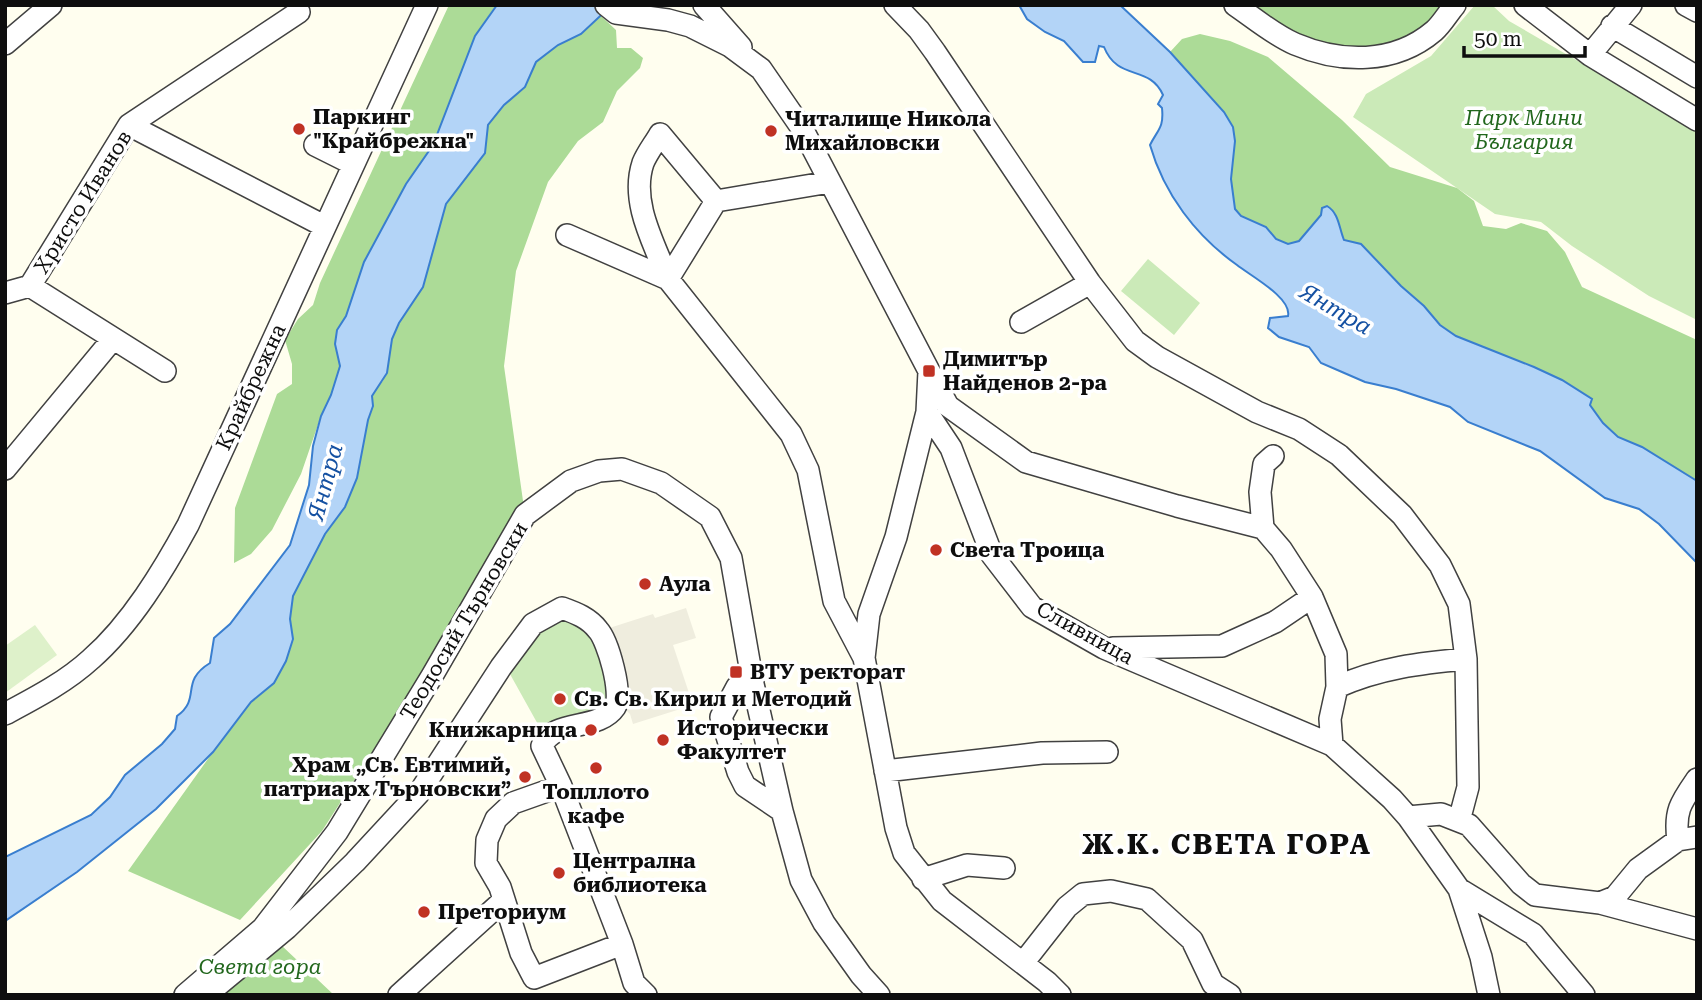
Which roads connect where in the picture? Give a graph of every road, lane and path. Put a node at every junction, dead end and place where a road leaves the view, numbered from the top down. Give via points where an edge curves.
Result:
1 (51, 5) edge
2 (427, 5) edge
3 (704, 5) edge
4 (895, 5) edge
5 (1235, 5) edge
6 (1455, 5) edge
7 (1525, 5) edge
8 (1631, 5) edge
9 (1686, 5) edge
10 (611, 9) edge
11 (1697, 11) edge
12 (299, 12) dead end
13 (1612, 26) junction
14 (5, 44) edge
15 (1590, 55) junction
16 (761, 69) junction
17 (1697, 77) edge
18 (1697, 120) edge
19 (129, 125) junction
20 (315, 145) dead end
21 (352, 164) junction
22 (830, 182) junction
23 (716, 201) junction
24 (324, 226) junction
25 (567, 235) dead end
26 (668, 279) junction
27 (1090, 283) junction
28 (30, 286) junction
29 (5, 293) edge
30 (1021, 322) dead end
31 (112, 340) junction
32 (165, 371) dead end
33 (929, 371) junction
34 (927, 412) junction
35 (1273, 456) dead end
36 (5, 469) edge
37 (1263, 528) junction
38 (1312, 597) junction
39 (1104, 648) junction
40 (864, 658) junction
41 (1466, 659) junction
42 (753, 684) junction
43 (1337, 687) junction
44 (5, 714) edge
45 (1332, 745) junction
46 (1107, 751) dead end
47 (885, 771) junction
48 (1697, 779) edge
49 (561, 786) junction
50 (782, 811) junction
51 (1408, 817) junction
52 (1459, 821) junction
53 (1687, 839) edge
54 (1004, 868) dead end
55 (923, 880) junction
56 (1459, 889) junction
57 (505, 900) junction
58 (1600, 903) junction
59 (1697, 929) edge
60 (622, 944) junction
61 (1023, 963) junction
62 (185, 995) edge
63 (206, 995) edge
64 (399, 995) edge
65 (646, 995) edge
66 (879, 995) edge
67 (1060, 995) edge
68 (1230, 995) edge
69 (1489, 995) edge
70 (1584, 995) edge

1 - 14 street
2 - 21 street, Крайбрежна
3 - 16 street
4 - 27 street via 935,52
5 - 6 street via 1293,43 1348,58 1380,57 1406,49 1434,30
7 - 15 street
8 - 13 street
9 - 11 street
10 - 16 street via 690,26 730,46
12 - 19 street, Христо Иванов
13 - 15 street
13 - 17 street
15 - 18 street
16 - 22 street via 803,130
19 - 24 street
19 - 28 street, Христо Иванов
20 - 21 street
21 - 24 street, Крайбрежна
22 - 23 street
22 - 33 street
23 - 26 street
23 - 26 street via 660,134 644,162 639,186 643,217
24 - 44 street, Крайбрежна via 160,577 91,660
25 - 26 street
26 - 40 street via 790,434 808,470 834,601
27 - 30 street
27 - 41 street via 1146,349 1257,412 1319,441 1402,515 1440,565 1460,604
28 - 29 street, Христо Иванов
28 - 31 street
31 - 32 street
31 - 36 street
33 - 34 street
33 - 37 street via 948,407 1026,462
34 - 39 street, Сливница via 951,448 992,555 1032,607
34 - 40 street via 896,537 869,614
35 - 37 street via 1264,464 1260,492
37 - 38 street
38 - 39 street via 1275,622 1223,646
38 - 43 street via 1336,654
39 - 45 street, Сливница
40 - 47 street
41 - 43 street via 1410,664
41 - 52 street via 1468,787
42 - 50 street, Теодосий Търновски
42 - 50 street via 737,687 721,717 746,786
42 - 62 street, Теодосий Търновски via 731,558 710,517 661,483 622,469 570,481 526,515 337,832 263,928
43 - 45 street via 1330,719
45 - 51 street, Сливница
46 - 47 street via 1042,753
47 - 55 street via 904,853
48 - 53 street via 1675,820
49 - 57 street via 513,803 496,819 487,840 486,863
49 - 60 street
49 - 63 street via 542,746 545,738 608,714 616,705 618,690 600,631 585,617 562,608 533,624 410,803 287,928
50 - 66 street, Теодосий Търновски via 801,880 824,923
51 - 52 street via 1441,814
51 - 56 street, Сливница
52 - 58 street via 1469,825 1535,895
53 - 58 street via 1638,869 1615,897
54 - 55 street via 967,865
55 - 61 street via 942,901
56 - 69 street, Сливница
56 - 70 street via 1533,934
57 - 60 street via 534,978
57 - 64 street
58 - 59 street
60 - 65 street via 634,983
61 - 67 street
61 - 68 street via 1067,907 1083,894 1111,891 1146,899 1192,940 1213,984

